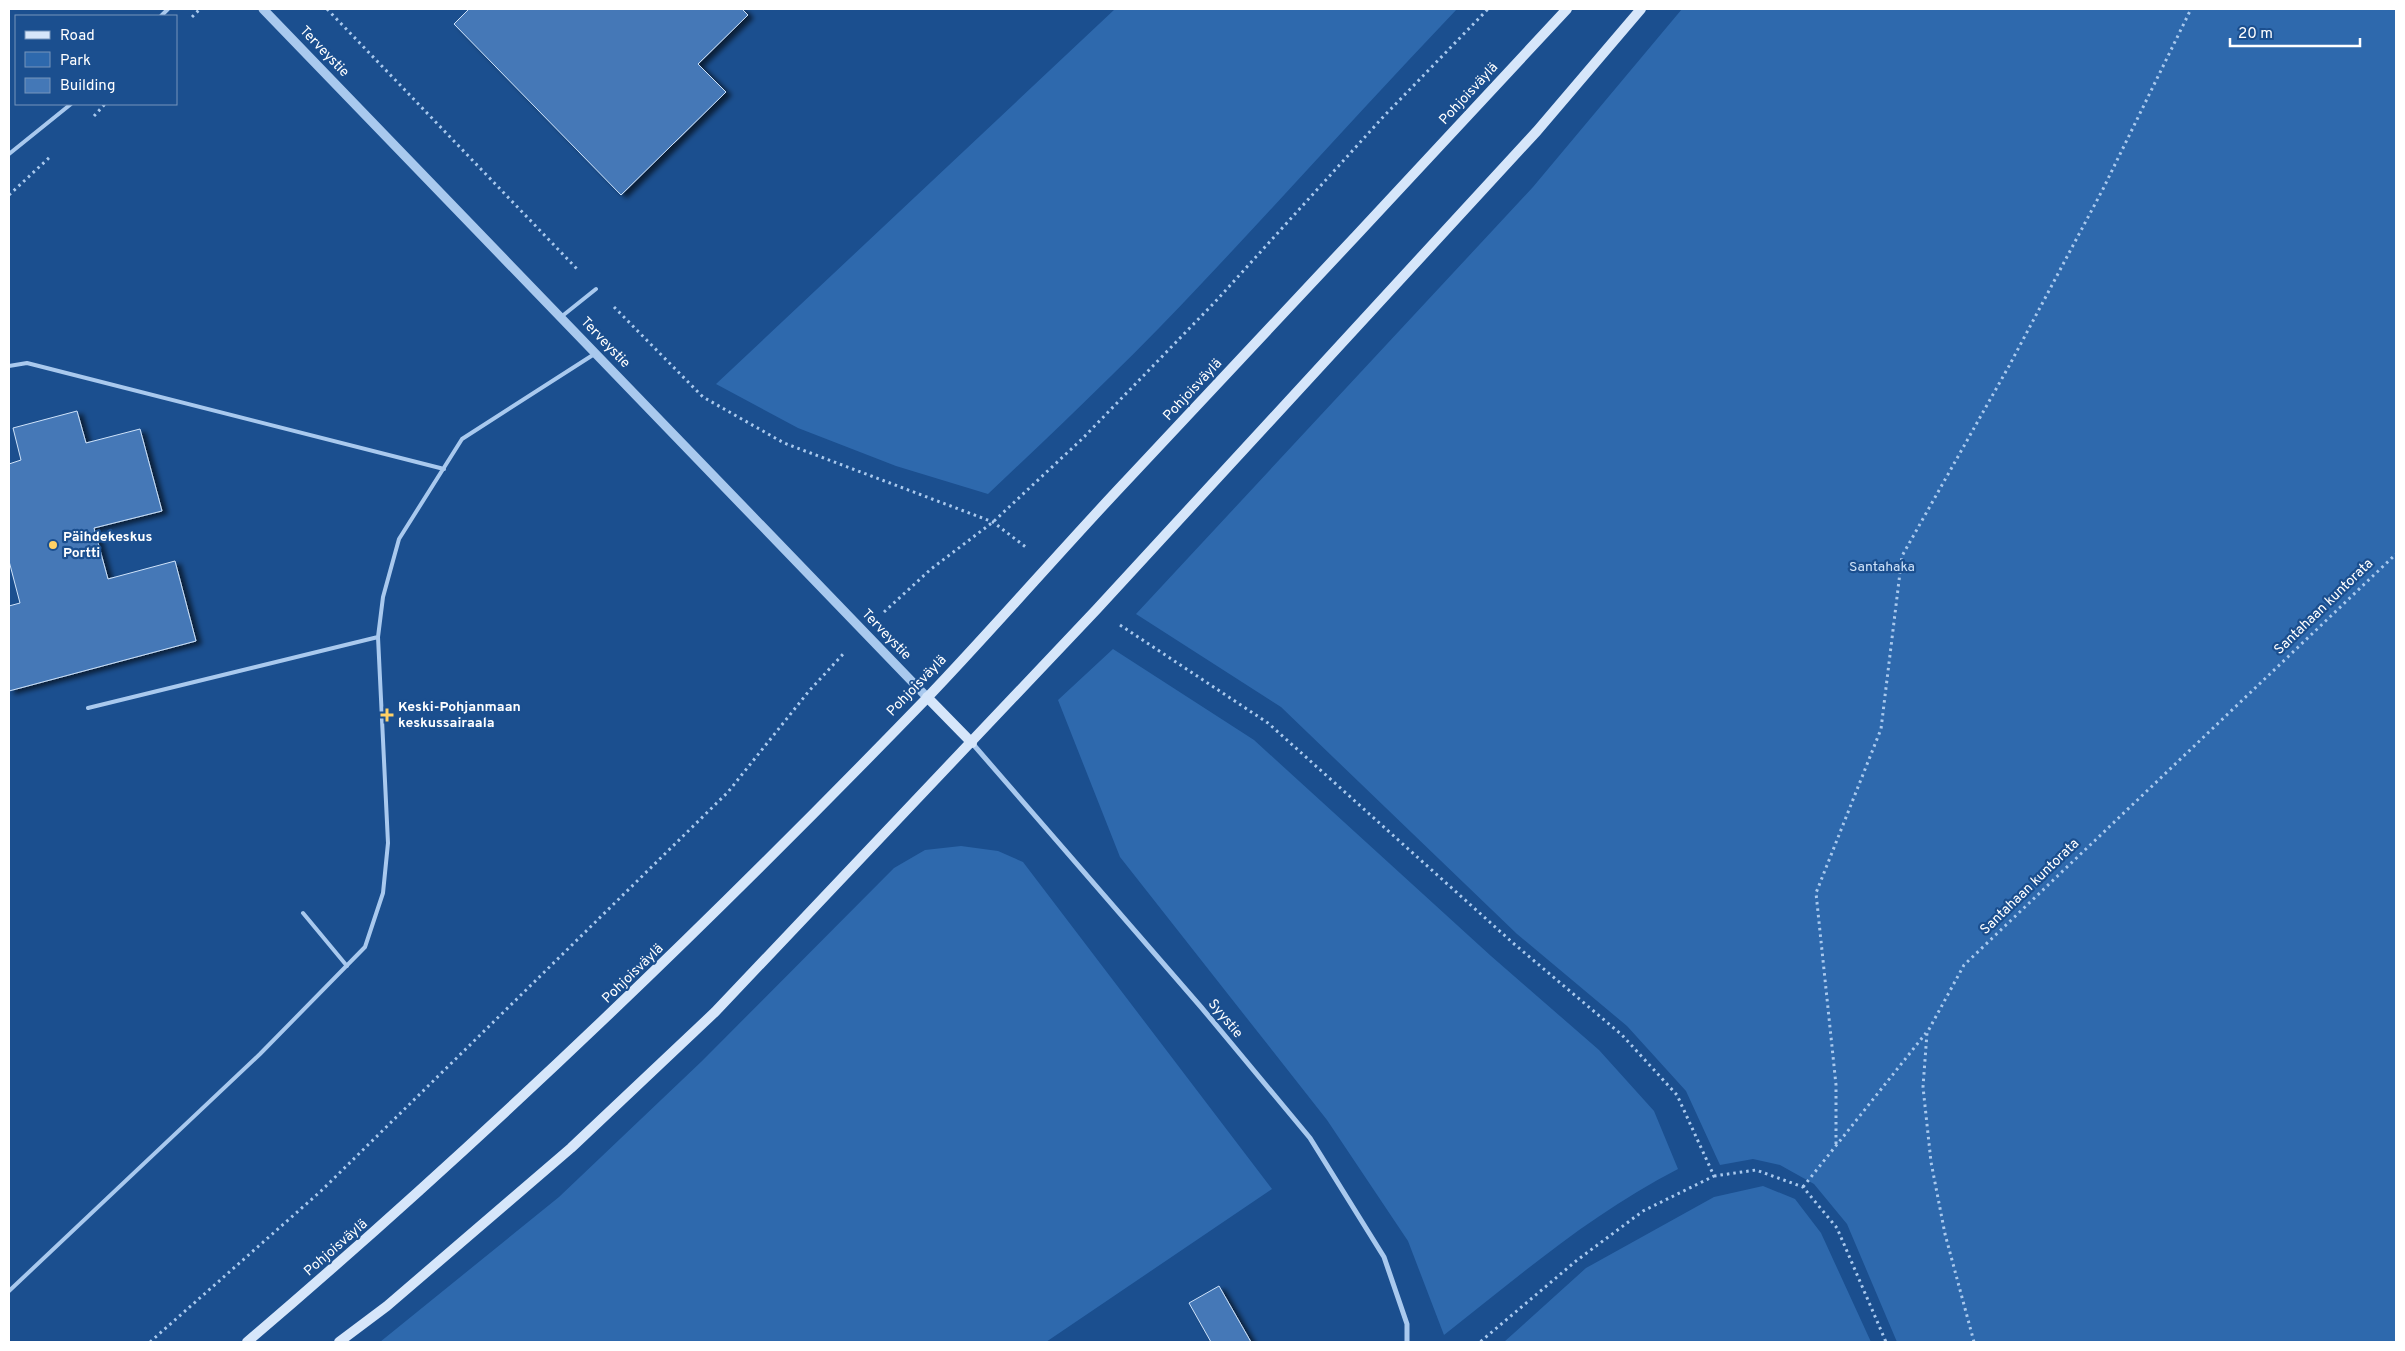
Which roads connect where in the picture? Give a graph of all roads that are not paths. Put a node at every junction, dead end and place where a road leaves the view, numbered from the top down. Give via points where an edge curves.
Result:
1 (263, 9) edge
2 (1567, 9) edge
3 (1641, 9) edge
4 (70, 105) edge
5 (9, 154) edge
6 (596, 289) road end
7 (561, 318) junction
8 (596, 354) junction
9 (9, 366) edge
10 (444, 469) junction
11 (378, 637) junction
12 (927, 697) junction
13 (88, 708) dead end
14 (972, 743) junction
15 (303, 913) dead end
16 (346, 966) junction
17 (9, 1291) edge
18 (247, 1342) edge
19 (339, 1342) edge
20 (1407, 1342) edge

1 - 7 street, Terveystie
2 - 12 main road, Pohjoisväylä
3 - 14 main road via 1537,131
4 - 5 lane
6 - 7 lane
7 - 8 street, Terveystie
8 - 10 lane via 462,439
8 - 12 street, Terveystie
9 - 10 lane via 27,363
10 - 11 lane via 399,539 383,597
11 - 13 lane
11 - 16 lane via 388,843 384,893 365,947
12 - 14 main road
12 - 18 main road, Pohjoisväylä via 663,965 543,1080 366,1241
14 - 19 main road via 715,1012 585,1135 387,1306
14 - 20 street, Syystie via 1310,1138 1384,1257 1407,1324
15 - 16 lane
16 - 17 lane via 260,1054

